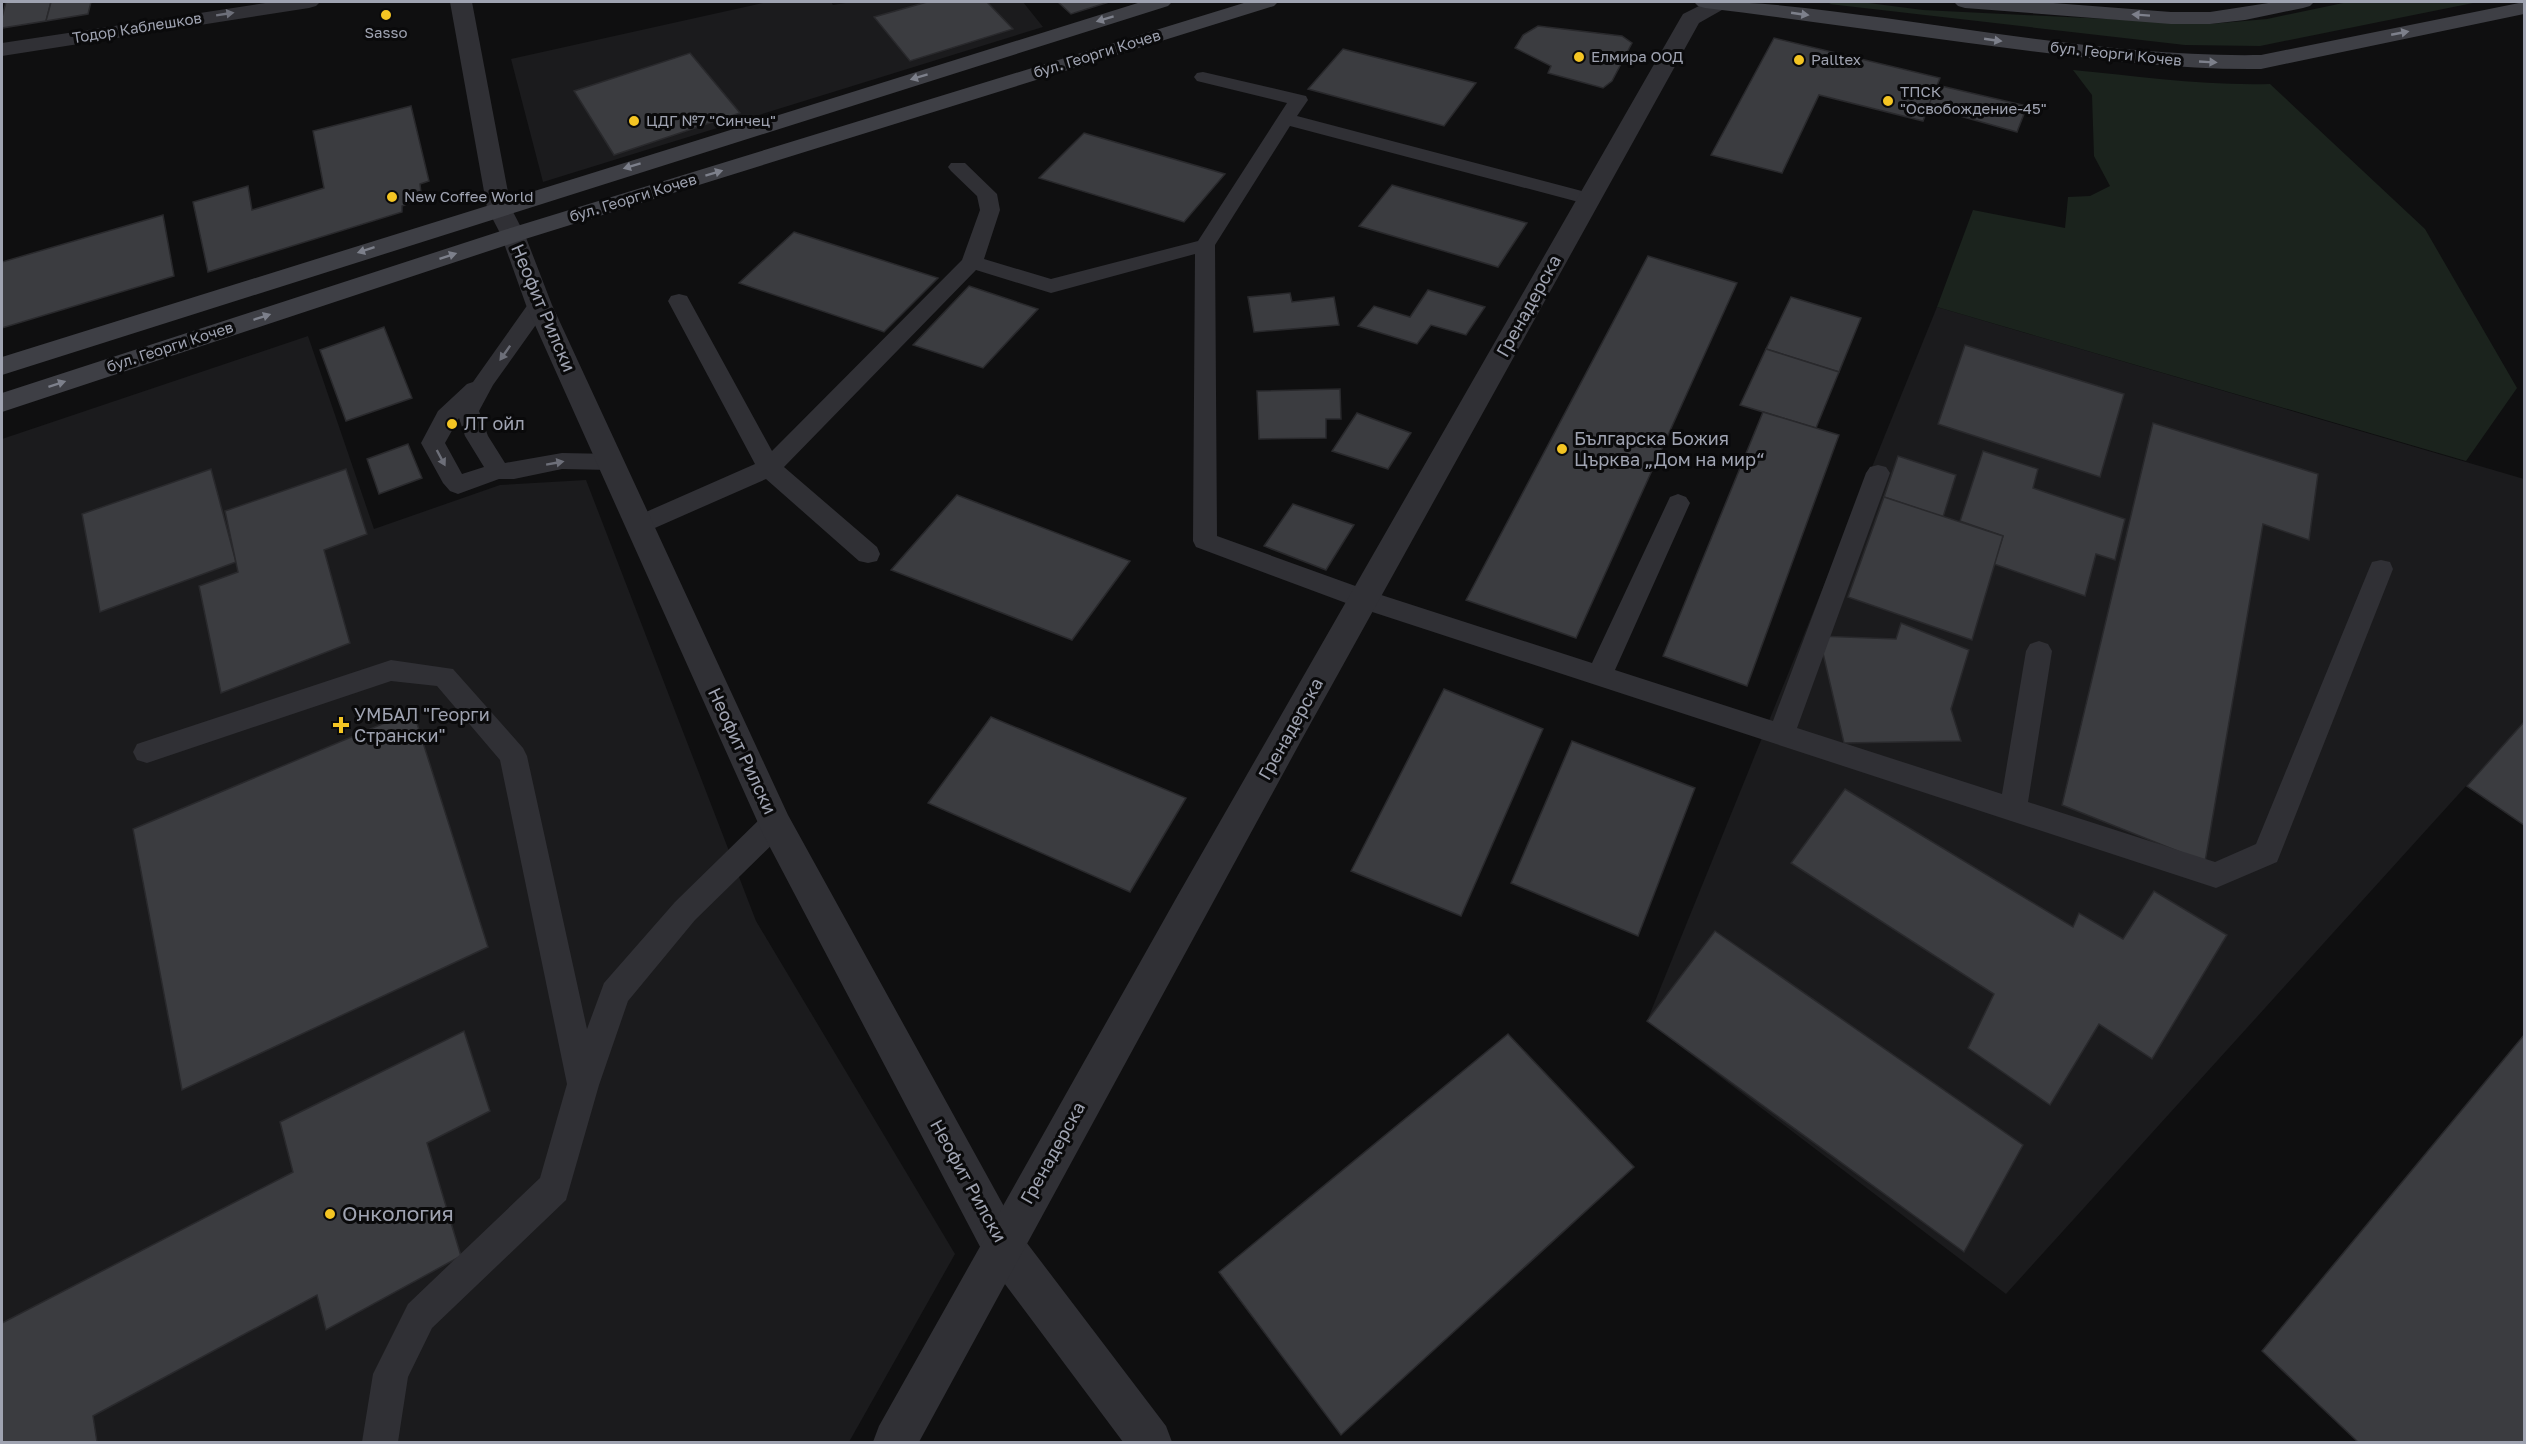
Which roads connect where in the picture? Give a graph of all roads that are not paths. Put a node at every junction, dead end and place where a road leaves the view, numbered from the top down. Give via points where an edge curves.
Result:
1 (309, 2) edge
2 (461, 2) edge
3 (1161, 2) edge
4 (1266, 2) edge
5 (1965, 2) edge
6 (2303, 2) edge
7 (1704, 5) edge
8 (2524, 8) edge
9 (2, 50) edge
10 (1203, 78) dead end
11 (1285, 119) junction
12 (958, 167) dead end
13 (1590, 199) junction
14 (506, 221) junction
15 (1205, 245) junction
16 (972, 262) junction
17 (679, 301) dead end
18 (539, 305) junction
19 (2, 366) edge
20 (486, 381) junction
21 (2, 402) edge
22 (611, 462) junction
23 (769, 468) junction
24 (498, 471) junction
25 (1878, 472) dead end
26 (1678, 503) dead end
27 (639, 525) junction
28 (868, 554) dead end
29 (2381, 569) dead end
30 (1363, 599) junction
31 (2038, 651) dead end
32 (1599, 676) junction
33 (1782, 735) junction
34 (147, 752) dead end
35 (2013, 810) junction
36 (775, 823) junction
37 (583, 1085) junction
38 (1002, 1245) junction
39 (380, 1443) edge
40 (895, 1443) edge
41 (1150, 1443) edge

9 -> 1 street, Тодор Каблешков
2 - 14 street, Неофит Рилски
3 -> 14 main road, бул. Георги Кочев
14 -> 4 main road, бул. Георги Кочев
6 -> 5 main road via 2246,14 2181,18
7 -> 8 main road, бул. Георги Кочев via 2172,61 2220,63 2261,62
7 - 13 street, Гренадерска
10 - 11 lane via 1299,100
11 - 13 lane
11 - 15 lane
12 - 16 lane via 987,194 990,210
13 - 30 street, Гренадерска
14 - 18 street, Неофит Рилски
14 -> 19 main road, бул. Георги Кочев
21 -> 14 main road, бул. Георги Кочев
15 - 16 lane via 1051,286
15 - 30 lane via 1205,541
16 - 23 lane
17 - 23 lane
18 -> 20 lane
18 - 22 street, Неофит Рилски
20 - 24 lane via 468,411 477,436
20 -> 24 lane via 446,417 432,443 458,485
24 -> 22 lane via 562,461
22 - 27 street, Неофит Рилски
23 - 27 lane
23 - 28 lane
25 - 33 lane
26 - 32 lane
27 - 36 street, Неофит Рилски
29 - 35 lane via 2267,853 2216,875
30 - 32 lane
30 - 38 street, Гренадерска
31 - 35 lane
32 - 33 lane
33 - 35 lane
34 - 37 lane via 391,670 444,676 513,756
36 - 37 lane via 685,911 615,993
36 - 38 street, Неофит Рилски
37 - 39 lane via 554,1188 420,1316 391,1374
38 - 40 street, Гренадерска
38 - 41 street, Неофит Рилски

